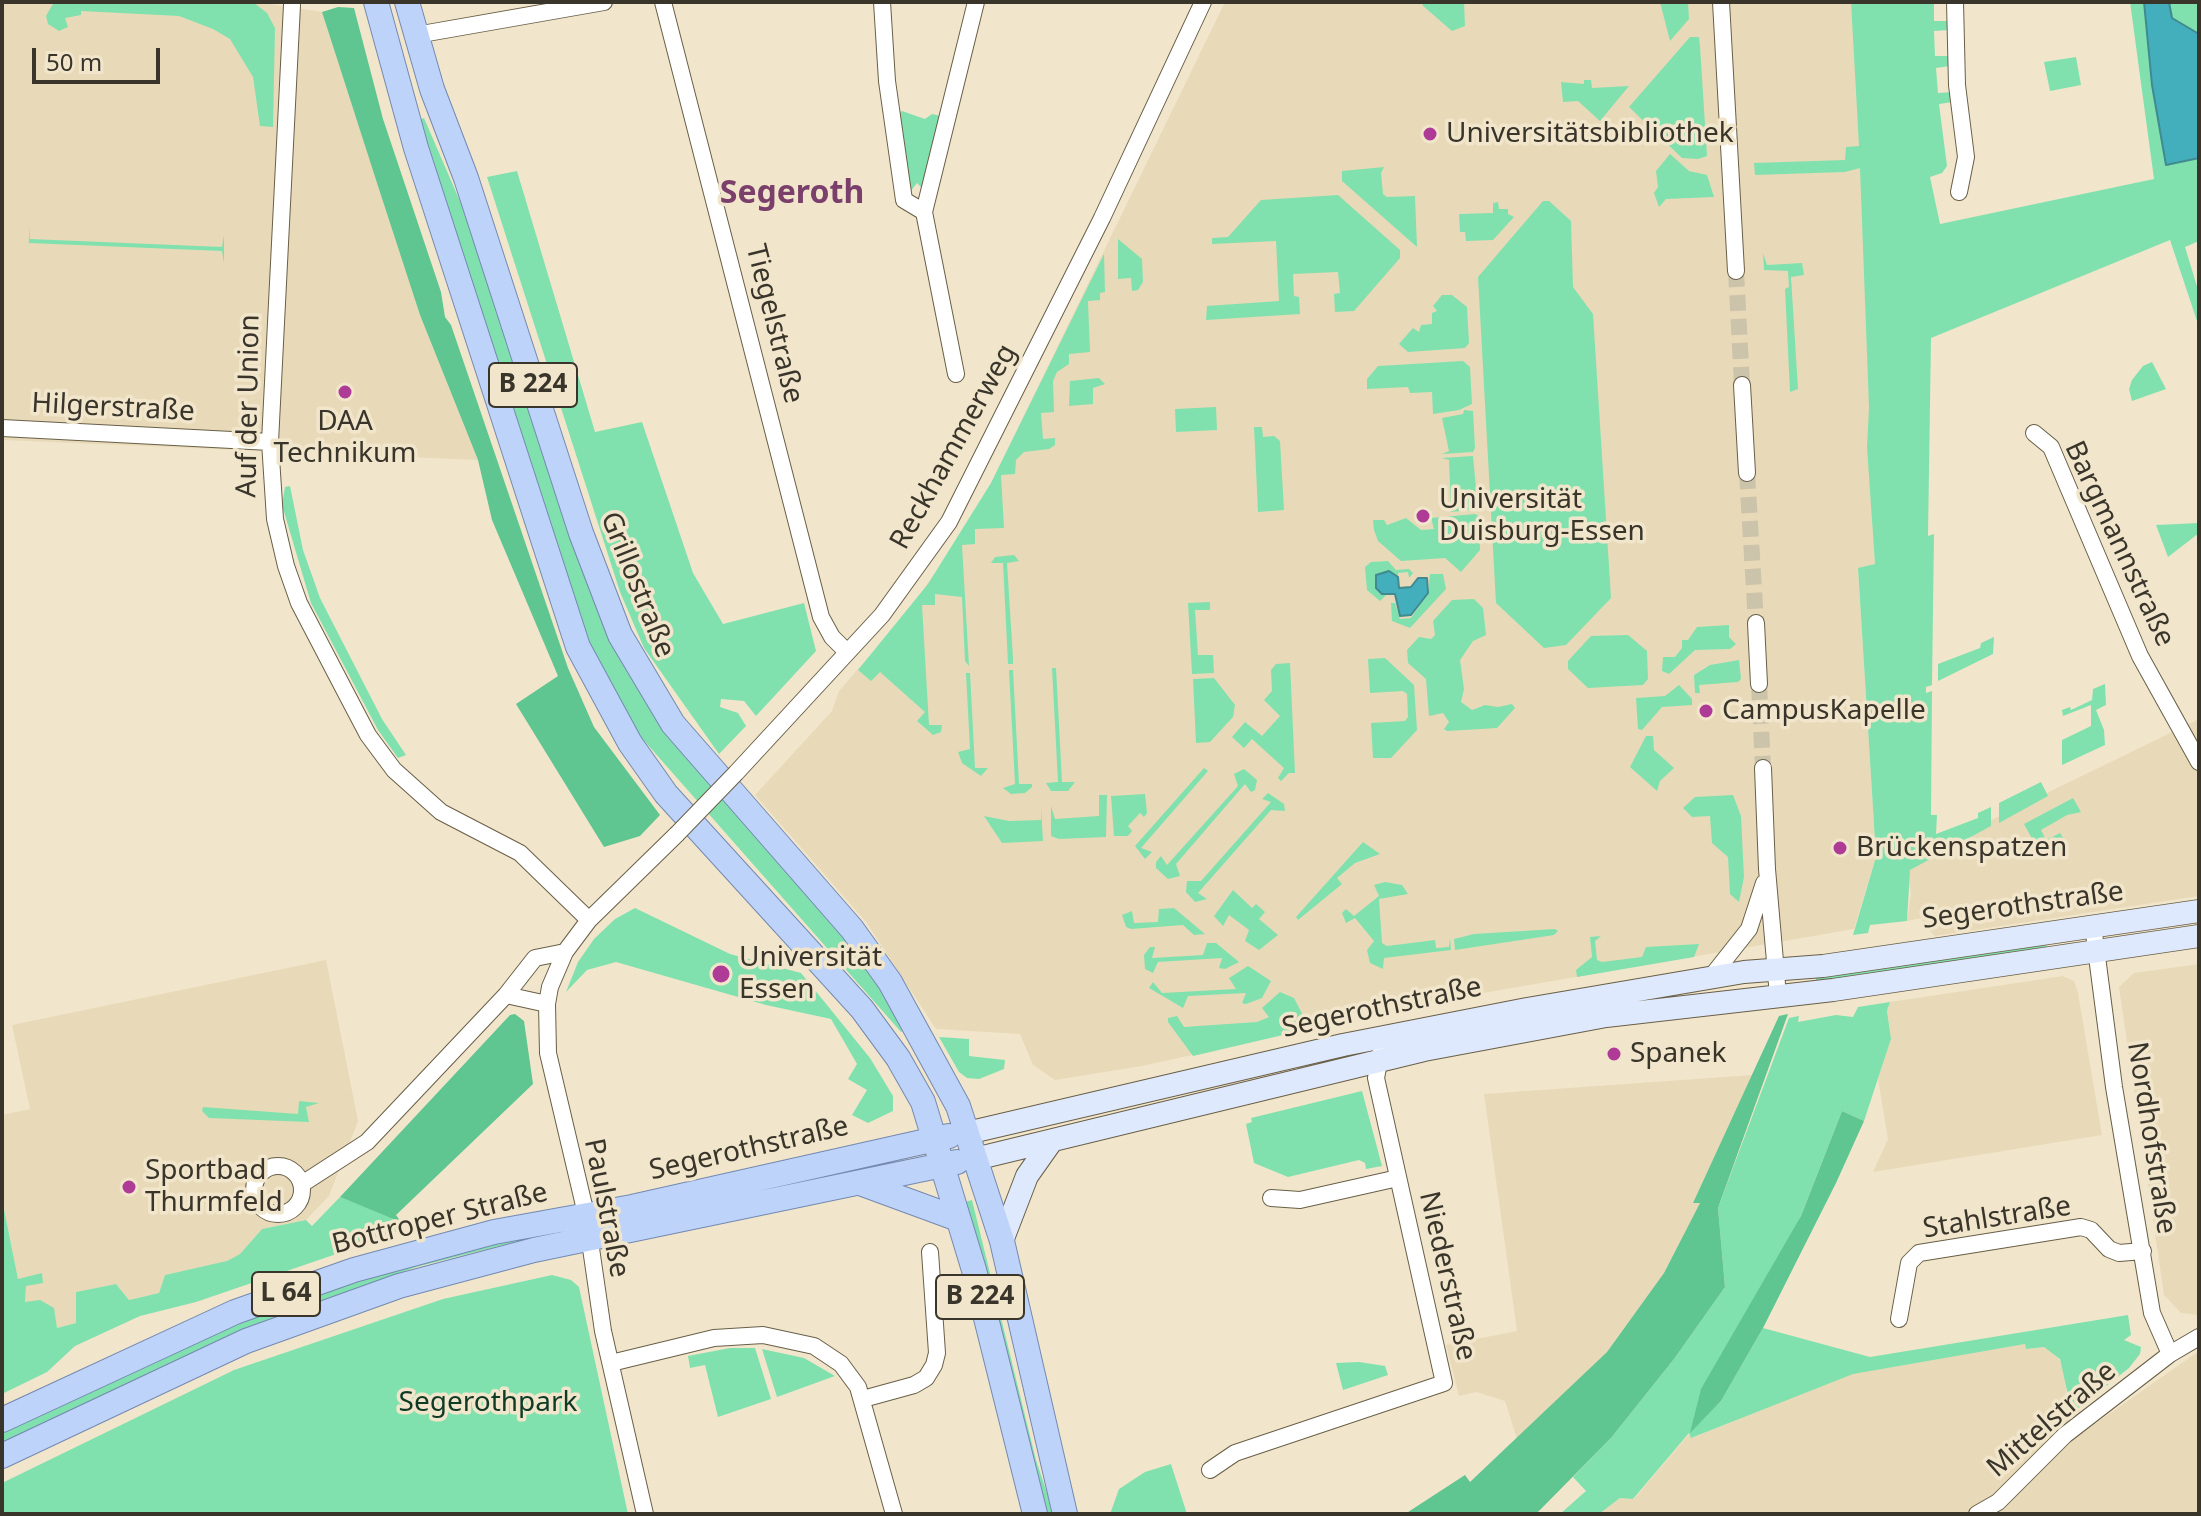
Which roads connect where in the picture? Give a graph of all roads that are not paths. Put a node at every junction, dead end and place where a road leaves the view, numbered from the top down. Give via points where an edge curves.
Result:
1 (376, 2) edge
2 (407, 2) edge
3 (604, 2) edge
4 (663, 2) edge
5 (882, 2) edge
6 (976, 2) edge
7 (1203, 2) edge
8 (1721, 2) edge
9 (1955, 2) edge
10 (294, 3) edge
11 (416, 35) junction
12 (1959, 192) dead end
13 (924, 212) junction
14 (1736, 271) tunnel mouth
15 (956, 374) dead end
16 (1742, 385) tunnel mouth
17 (2, 428) edge
18 (2034, 433) dead end
19 (270, 442) junction
20 (1747, 473) tunnel mouth
21 (1756, 623) tunnel mouth
22 (847, 652) junction
23 (1759, 684) tunnel mouth
24 (2199, 762) edge
25 (1763, 768) tunnel mouth
26 (1767, 869) junction
27 (2199, 911) edge
28 (589, 920) junction
29 (2093, 926) junction
30 (2199, 936) edge
31 (2095, 951) junction
32 (565, 952) junction
33 (1777, 969) junction
34 (1711, 977) junction
35 (506, 995) junction
36 (1778, 996) junction
37 (547, 1004) junction
38 (1396, 1034) junction
39 (1378, 1062) junction
40 (967, 1133) junction
41 (935, 1138) junction
42 (1051, 1142) junction
43 (975, 1159) junction
44 (943, 1165) junction
45 (1398, 1178) junction
46 (860, 1183) junction
47 (302, 1184) dead end
48 (1271, 1198) dead end
49 (586, 1214) junction
50 (958, 1219) junction
51 (589, 1239) junction
52 (1002, 1241) junction
53 (2143, 1251) junction
54 (930, 1252) dead end
55 (1899, 1319) dead end
56 (2199, 1337) edge
57 (2170, 1354) junction
58 (611, 1363) junction
59 (863, 1399) junction
60 (2, 1420) edge
61 (2, 1456) edge
62 (1210, 1470) dead end
63 (645, 1514) edge
64 (894, 1514) edge
65 (1035, 1514) edge
66 (1065, 1514) edge
67 (1977, 1514) edge

1 - 41 main road, B 224 via 416,148 545,549 578,647 600,692 666,794 862,1009 923,1102
2 - 11 main road, Grillostraße / B 224
3 - 11 street
4 - 22 street, Tiegelstraße via 821,617
5 - 13 street via 904,200
6 - 13 street
7 - 22 street, Reckhammerweg via 1102,218 949,522 904,588
8 - 14 street
9 - 12 street via 1966,157
10 - 19 street, Auf der Union
11 - 40 main road, Grillostraße / B 224 via 581,533 620,635 673,724 852,929 890,982 940,1069
13 - 15 street
16 - 20 street
17 - 19 street, Hilgerstraße
18 - 24 street, Bargmannstraße via 2051,447 2140,656
19 - 28 street, Auf der Union via 275,519 286,566 299,603 368,735 416,792 441,812 520,853
21 - 23 street
22 - 28 street, Reckhammerweg, bridge
25 - 26 street
26 - 33 street
26 - 34 street via 1749,929
27 - 29 main road, Segerothstraße / L 64
28 - 32 street, Paulstraße
29 - 31 street, Nordhofstraße
29 - 33 main road, Segerothstraße / L 64
30 - 31 main road, Segerothstraße / L 64
31 - 36 main road, Segerothstraße / L 64
31 - 53 street, Nordhofstraße
32 - 35 street via 535,958
32 - 37 street, Paulstraße
33 - 34 main road, Segerothstraße / L 64
33 - 36 street
34 - 38 main road, Segerothstraße / L 64
35 - 37 street
35 - 47 street via 367,1142
36 - 39 main road, Segerothstraße / L 64 via 1606,1016
37 - 49 street, Paulstraße via 548,1053
38 - 39 street
38 - 40 main road, Segerothstraße / L 64
39 - 42 main road, Segerothstraße / L 64
39 - 45 street, Niederstraße via 1376,1078
40 - 41 main road, Segerothstraße / L 64
40 - 43 main road, Grillostraße / B 224
41 - 44 main road, B 224
41 - 49 main road, Segerothstraße / L 64
42 - 43 main road, Segerothstraße / L 64
42 - 52 main road via 1027,1176
43 - 44 main road, Segerothstraße / L 64
43 - 52 main road, B 224
44 - 46 main road, Segerothstraße / L 64
44 - 50 main road, B 224
45 - 48 street via 1300,1200
45 - 62 street, Niederstraße via 1444,1383 1235,1453
46 - 50 main road
46 - 51 main road, Segerothstraße / L 64
49 - 51 street, Paulstraße
49 - 60 main road, Bottroper Straße / L 64 via 494,1232 339,1275 235,1312
50 - 65 main road, B 224
51 - 58 street, Paulstraße
51 - 61 main road, Bottroper Straße / L 64 via 349,1302 246,1341
52 - 66 main road, B 224
53 - 55 street, Stahlstraße via 2119,1253 2081,1227 1919,1253 1909,1263
53 - 57 street, Nordhofstraße via 2155,1327
54 - 59 street via 934,1365 914,1385
56 - 57 street, Mittelstraße
57 - 67 street, Mittelstraße via 2065,1435 1998,1502
58 - 59 street via 714,1338 763,1335 814,1346 852,1375
58 - 63 street, Paulstraße
59 - 64 street

